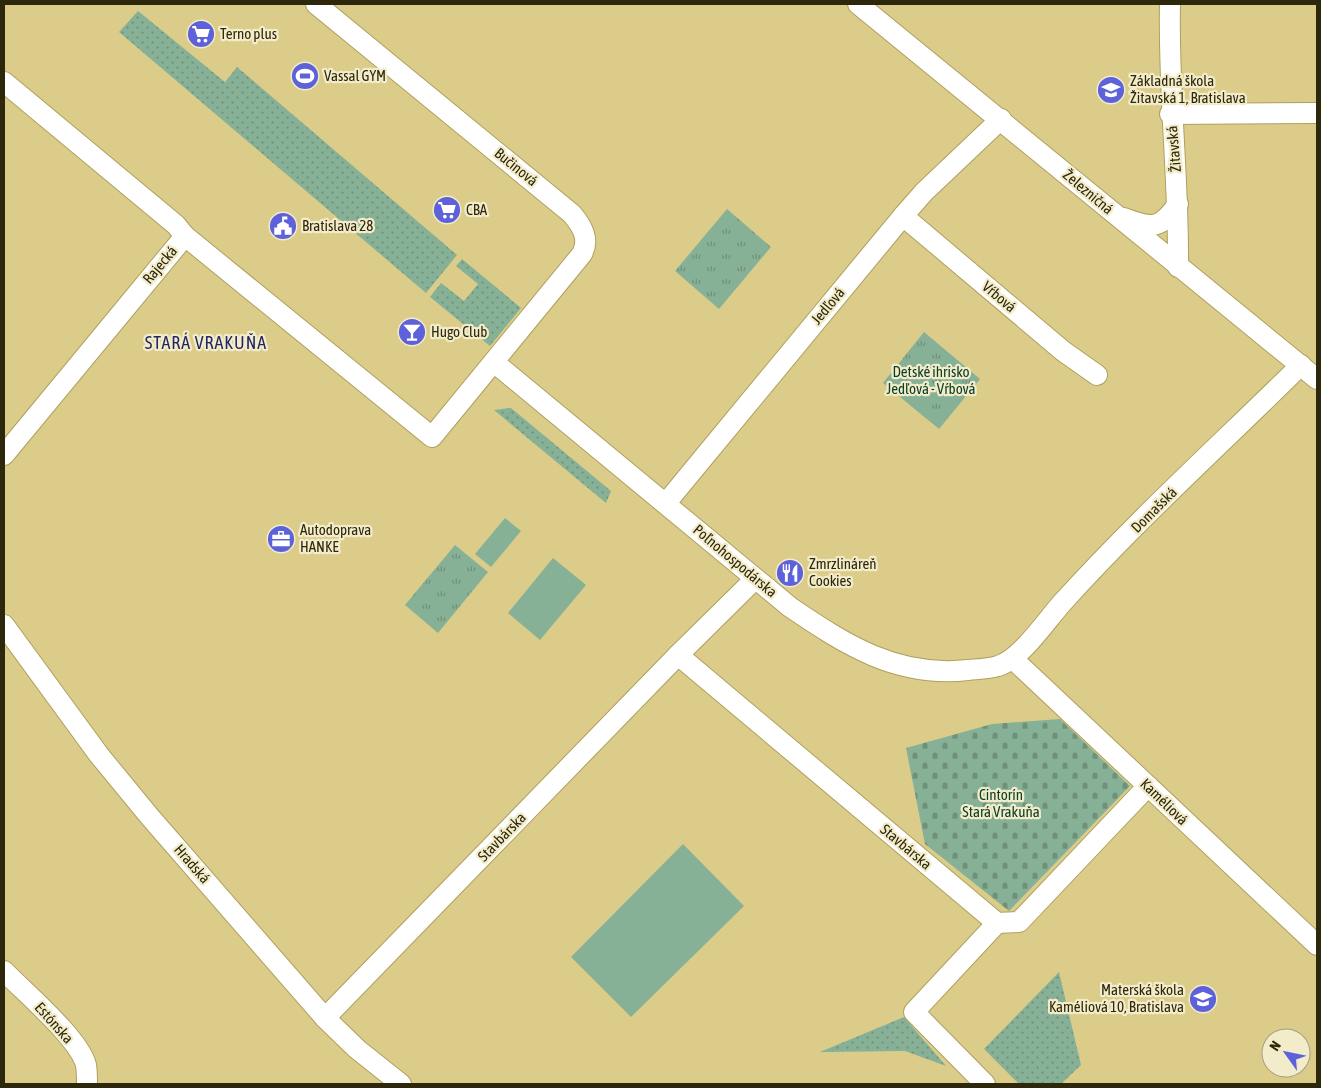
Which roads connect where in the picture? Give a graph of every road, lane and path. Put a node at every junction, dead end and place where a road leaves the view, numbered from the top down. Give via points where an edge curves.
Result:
1 (316, 4) edge
2 (858, 4) edge
3 (1170, 4) edge
4 (4, 82) edge
5 (1317, 113) edge
6 (1170, 114) junction
7 (1001, 119) junction
8 (1178, 204) junction
9 (1114, 214) junction
10 (903, 216) junction
11 (185, 236) junction
12 (1178, 267) junction
13 (495, 363) junction
14 (1301, 365) junction
15 (1097, 376) dead end
16 (1317, 379) edge
17 (4, 455) edge
18 (666, 502) junction
19 (755, 579) junction
20 (4, 624) edge
21 (678, 655) junction
22 (1013, 659) junction
23 (1148, 786) junction
24 (997, 923) junction
25 (1317, 944) edge
26 (4, 971) edge
27 (325, 1018) junction
28 (87, 1084) edge
29 (401, 1084) edge
30 (985, 1084) edge

1 - 13 street, Bučinová via 538,185 580,225 586,240 582,254
2 - 7 street, Železničná
3 - 6 street, Žitavská
4 - 11 street, Rajecká via 176,225
5 - 6 street
6 - 8 street, Žitavská
7 - 9 street, Železničná
7 - 10 street, Jedľová
8 - 9 street via 1166,221 1155,226 1139,224
8 - 12 street, Žitavská
9 - 12 street, Železničná
10 - 15 street, Vŕbová
10 - 18 street, Jedľová
11 - 13 street via 432,437
11 - 17 street, Rajecká
12 - 14 street, Železničná
13 - 18 street, Poľnohospodárska
14 - 16 street, Železničná
14 - 22 street, Domašská via 1072,593
18 - 19 street, Poľnohospodárska
19 - 21 street, Stavbárska
19 - 22 street, Poľnohospodárska via 825,630 892,664 953,672 997,667
20 - 27 street, Hradská via 99,755
21 - 24 street, Stavbárska
21 - 27 street, Stavbárska
22 - 23 street, Kaméliová
23 - 24 street via 1019,922
23 - 25 street, Kaméliová
24 - 30 street via 914,1012
26 - 28 street, Estónska via 61,1028 78,1050 86,1064
27 - 29 street, Hradská via 356,1049

